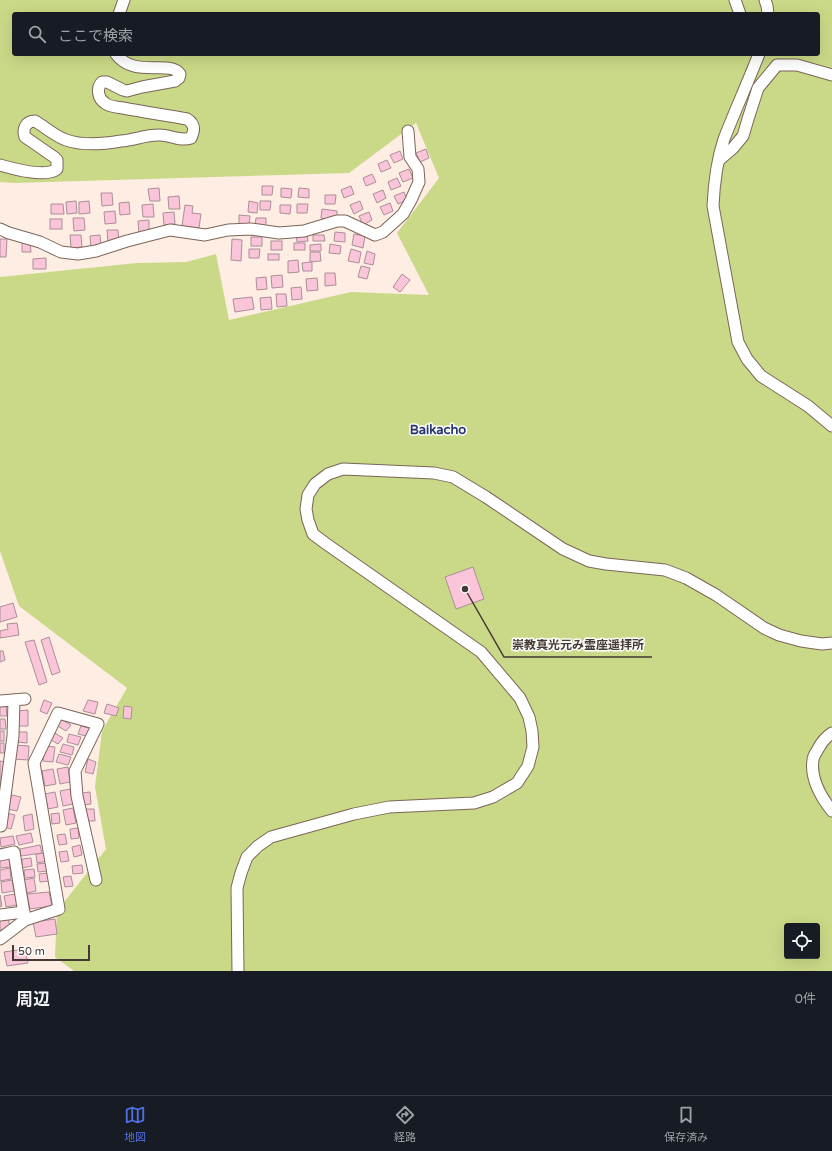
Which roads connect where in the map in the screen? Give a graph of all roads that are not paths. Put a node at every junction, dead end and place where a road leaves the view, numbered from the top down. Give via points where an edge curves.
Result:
1 (124, 0) edge
2 (735, 0) edge
3 (765, 0) edge
4 (120, 12) edge
5 (739, 12) edge
6 (768, 12) edge
7 (118, 56) edge
8 (758, 56) edge
9 (832, 75) edge
10 (408, 131) dead end
11 (719, 160) junction
12 (0, 165) edge
13 (0, 229) edge
14 (832, 426) edge
15 (832, 643) edge
16 (25, 699) dead end
17 (14, 700) junction
18 (0, 701) edge
19 (832, 733) edge
20 (832, 811) edge
21 (1, 826) dead end
22 (0, 855) edge
23 (96, 880) dead end
24 (0, 915) edge
25 (25, 916) junction
26 (0, 939) edge
27 (238, 971) edge

1 - 4 street
2 - 5 street
3 - 6 street
7 - 12 street via 122,61 140,68 175,69 180,74 179,78 127,91 102,82 98,90 104,103 187,119 194,127 191,138 181,140 159,134 122,141 77,142 67,140 35,121 30,121 24,130 25,137 57,160 57,169 48,173 28,172
8 - 11 street via 724,140
9 - 11 street via 797,65 777,66 758,88 743,136
10 - 13 street via 410,158 418,170 419,182 403,214 375,235 345,221 304,231 279,233 251,229 205,235 170,230 78,254 61,252
11 - 14 street via 714,206 738,342 747,359 762,376 808,406
15 - 27 street via 801,642 779,635 764,628 716,595 686,578 665,570 589,561 563,549 453,477 434,473 343,469 328,474 315,484 308,495 306,509 313,534 481,652 520,698 529,717 533,747 528,766 517,783 493,797 474,803 389,807 354,814 271,837 258,846 247,857 237,888
16 - 17 street
17 - 18 street
17 - 21 street via 13,736
19 - 20 street via 820,746 813,759 816,786
22 - 25 street via 14,852
23 - 25 street via 77,796 75,771 98,724 58,713 34,763 58,909
24 - 25 street
25 - 26 street

